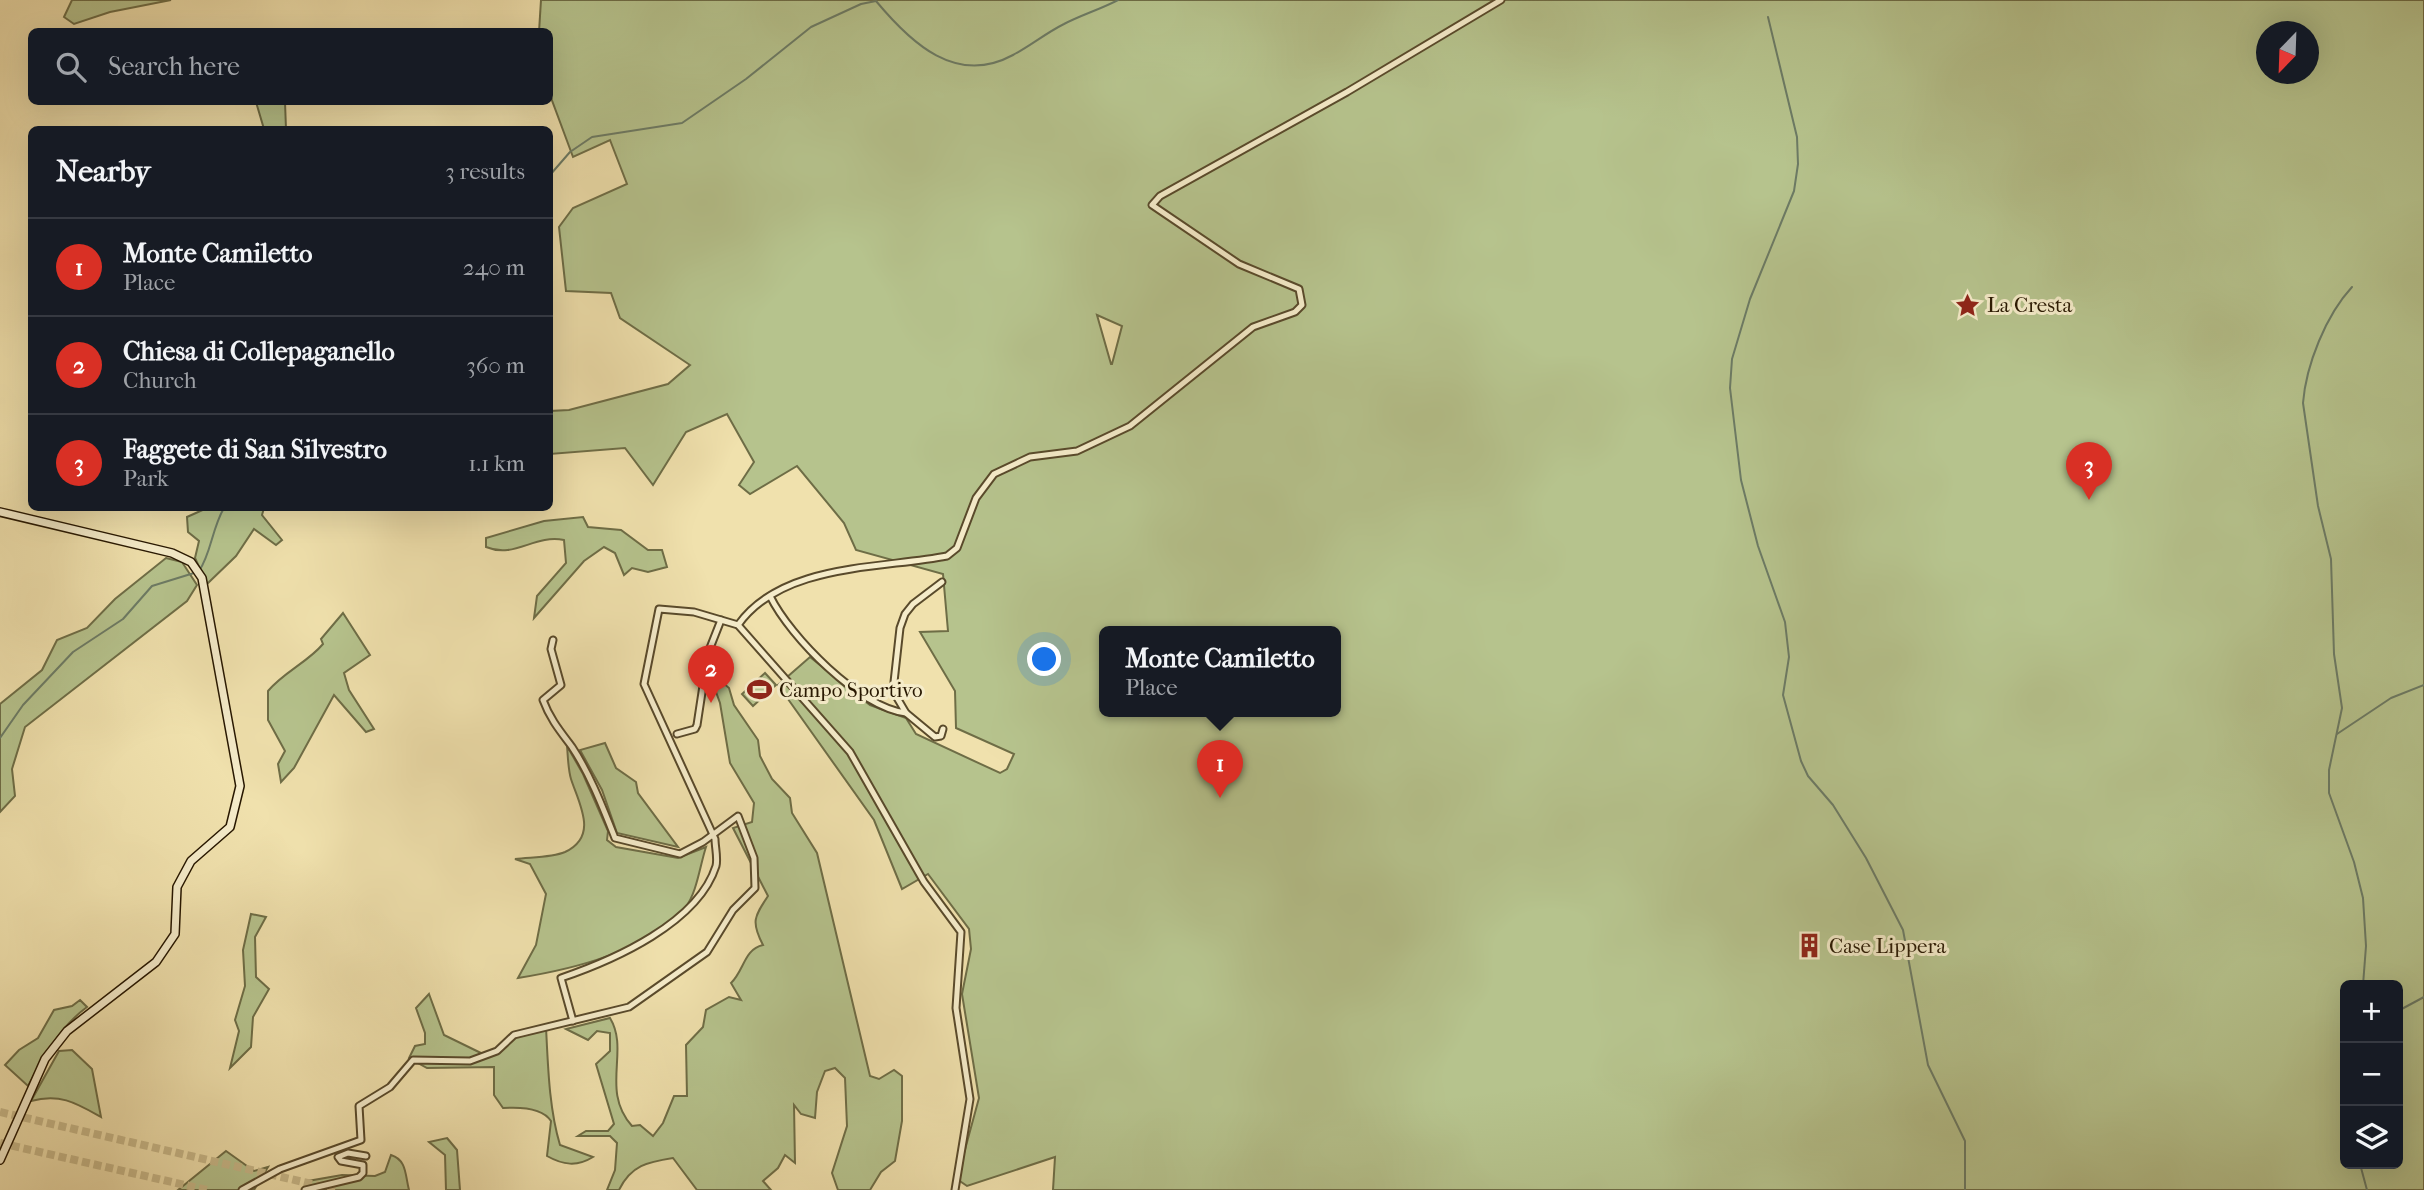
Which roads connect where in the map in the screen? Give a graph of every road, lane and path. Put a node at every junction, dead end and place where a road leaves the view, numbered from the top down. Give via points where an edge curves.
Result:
1 (1501, 0) edge
2 (0, 512) edge
3 (942, 582) dead end
4 (770, 596) junction
5 (721, 620) junction
6 (738, 625) junction
7 (553, 640) dead end
8 (906, 713) junction
9 (943, 729) dead end
10 (677, 734) dead end
11 (713, 835) junction
12 (573, 1021) junction
13 (366, 1156) dead end
14 (0, 1160) edge
15 (242, 1190) edge
16 (305, 1190) edge
17 (955, 1190) edge

1 - 4 street via 1160,196 1152,205 1239,264 1299,289 1303,305 1295,313 1253,327 1130,426 1077,451 1030,457 994,474 976,498 957,548 947,556 819,576
2 - 14 main road via 172,553 191,562 202,578 240,786 230,827 191,861 177,887 175,934 156,962 86,1014 45,1059
3 - 8 street via 913,604 901,628 894,689
4 - 6 street
4 - 8 street via 796,636 852,689 871,703
5 - 6 street
5 - 10 street via 708,653 697,725
5 - 11 street via 659,609 644,684
6 - 17 street via 849,752 924,882 961,932 956,1007 970,1099
7 - 11 street via 551,649 561,685 543,701 585,771 615,838 680,854
8 - 9 street via 935,737 941,736
11 - 12 street via 717,863 696,901 613,958 561,978
11 - 12 street via 738,816 754,858 754,888 733,910 707,952 629,1007
12 - 15 street via 514,1035 497,1051 470,1061 413,1060 390,1087 359,1106 361,1140 280,1169
13 - 16 street via 348,1153 338,1157 363,1165 359,1177

